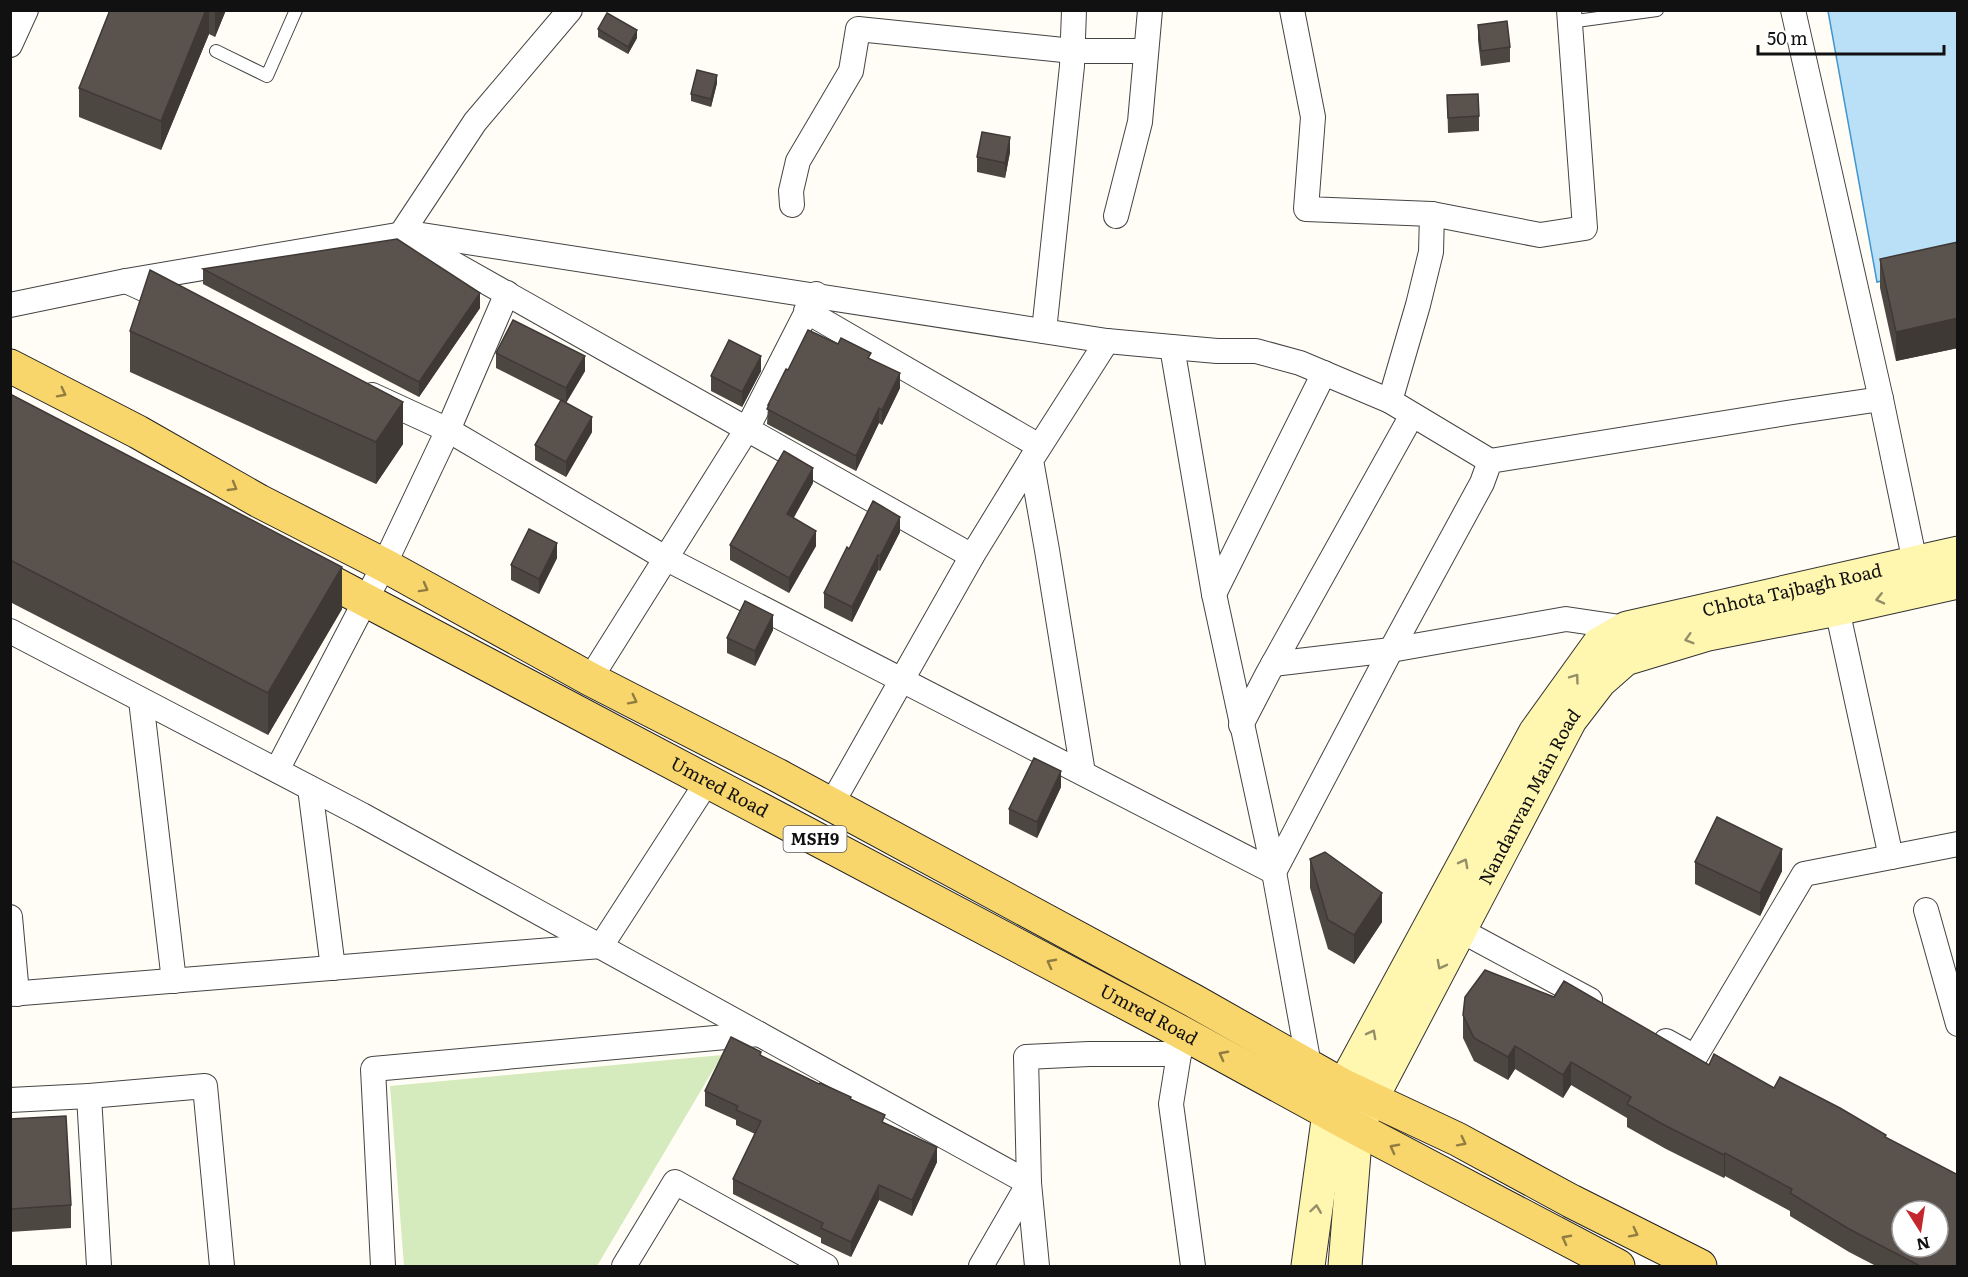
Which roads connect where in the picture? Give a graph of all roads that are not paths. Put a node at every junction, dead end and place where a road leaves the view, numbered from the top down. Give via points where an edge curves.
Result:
1 (26, 10) edge
2 (296, 10) edge
3 (1074, 10) edge
4 (1150, 10) edge
5 (1292, 10) edge
6 (1657, 10) edge
7 (1793, 10) edge
8 (567, 11) edge
9 (1569, 16) edge
10 (10, 45) edge
11 (216, 51) dead end
12 (1073, 51) junction
13 (1146, 51) junction
14 (792, 205) dead end
15 (1432, 214) junction
16 (1116, 216) dead end
17 (401, 234) junction
18 (126, 281) junction
19 (507, 293) junction
20 (811, 303) junction
21 (10, 305) edge
22 (190, 310) edge
23 (1044, 331) junction
24 (1107, 341) junction
25 (1172, 347) junction
26 (10, 366) edge
27 (1324, 373) junction
28 (351, 385) edge
29 (1881, 399) junction
30 (1390, 401) junction
31 (1412, 415) junction
32 (747, 429) junction
33 (448, 430) junction
34 (1035, 453) junction
35 (1490, 461) junction
36 (1958, 553) edge
37 (279, 554) edge
38 (972, 556) junction
39 (667, 559) junction
40 (384, 565) junction
41 (1918, 576) junction
42 (1958, 582) edge
43 (1214, 594) junction
44 (367, 600) junction
45 (1837, 609) junction
46 (1627, 628) junction
47 (10, 631) edge
48 (1391, 650) junction
49 (1273, 664) junction
50 (590, 679) junction
51 (902, 680) junction
52 (141, 700) junction
53 (1241, 725) junction
54 (277, 770) junction
55 (1083, 773) junction
56 (707, 782) junction
57 (310, 788) junction
58 (831, 804) junction
59 (1958, 844) edge
60 (1891, 857) junction
61 (1274, 872) junction
62 (1926, 910) dead end
63 (10, 917) edge
64 (1460, 930) junction
65 (601, 946) junction
66 (333, 968) junction
67 (174, 981) junction
68 (14, 994) edge
69 (1204, 1006) junction
70 (1613, 1013) edge
71 (1958, 1024) edge
72 (1644, 1029) edge
73 (759, 1034) junction
74 (1184, 1045) junction
75 (1309, 1065) junction
76 (1292, 1092) junction
77 (89, 1096) junction
78 (10, 1100) edge
79 (1350, 1106) junction
80 (1029, 1183) junction
81 (99, 1266) edge
82 (222, 1266) edge
83 (383, 1266) edge
84 (624, 1266) edge
85 (826, 1266) edge
86 (981, 1266) edge
87 (1037, 1266) edge
88 (1193, 1266) edge
89 (1308, 1266) edge
90 (1345, 1266) edge
91 (1618, 1266) edge
92 (1700, 1266) edge

1 - 10 street
2 - 11 lane via 267,76
3 - 12 street
4 - 13 street
5 - 15 street via 1313,117 1306,209
6 - 9 lane
7 - 29 street
8 - 17 street via 475,122
9 - 15 street via 1585,228 1540,235
12 - 13 street
12 - 14 street via 858,29 850,71 798,161
12 - 23 street
13 - 16 street via 1140,122
15 - 30 street via 1431,252
17 - 18 street
17 - 19 street
17 - 20 street via 409,232 549,255
18 - 21 street
18 - 22 street
19 - 32 street
19 - 33 street
20 - 23 street
20 - 32 street
20 - 34 street
23 - 24 street
24 - 25 street
24 - 34 street
25 - 27 street via 1256,351
25 - 43 street
26 -> 40 main road via 88,423 259,501
27 - 30 street
27 - 43 street
28 - 33 street
29 - 35 street
29 - 41 street
30 - 31 street
31 - 35 street
31 - 49 street
32 - 38 street
32 - 39 street
33 - 39 street
33 - 40 street
34 - 38 street
34 - 55 street
35 - 48 street via 1482,483
36 - 41 main road, Chhota Tajbagh Road
37 - 44 main road, Umred Road / MSH9
38 - 51 street
39 - 50 street
39 - 51 street
40 - 44 street
40 -> 50 main road
41 - 42 main road, Nandanvan Main Road
41 -> 45 main road, Nandanvan Main Road
41 - 46 main road, Chhota Tajbagh Road
43 - 53 street
44 - 54 street
44 - 56 main road, Umred Road / MSH9
45 - 60 street
45 -> 64 main road, Nandanvan Main Road via 1708,634 1625,659 1600,681 1570,720
46 - 48 street via 1566,619
79 -> 46 main road, Chhota Tajbagh Road via 1534,733 1599,644
47 - 52 street
48 - 49 street
48 - 61 street
49 - 53 street
50 -> 58 main road
51 - 55 street
51 - 58 street
52 - 54 street
52 - 67 street
53 - 61 street
54 - 57 street
55 - 61 street
56 - 65 street
74 -> 56 main road, Umred Road / MSH9
57 - 65 street
57 - 66 street
58 - 69 main road
59 - 60 street
60 - 72 street via 1804,874 1695,1057
61 - 75 street
62 - 71 street
63 - 68 street
64 - 70 street
64 -> 79 main road, Nandanvan Main Road
65 - 66 street
65 - 73 street
66 - 67 street
67 - 68 street
69 - 74 street
69 - 75 main road
73 - 80 street
73 - 83 street via 373,1069
76 -> 74 main road, Umred Road / MSH9
74 - 80 street via 1026,1057
74 - 88 street via 1171,1104
75 - 76 street
75 - 79 main road
76 - 79 main road, Umred Road / MSH9
77 - 78 street
77 - 81 street
77 - 82 street via 204,1086
89 -> 79 main road
79 - 90 main road, Nandanvan Main Road
91 -> 79 main road, Umred Road / MSH9
79 -> 92 main road via 1457,1139
80 - 86 street
80 - 87 street
84 - 85 street via 675,1182

